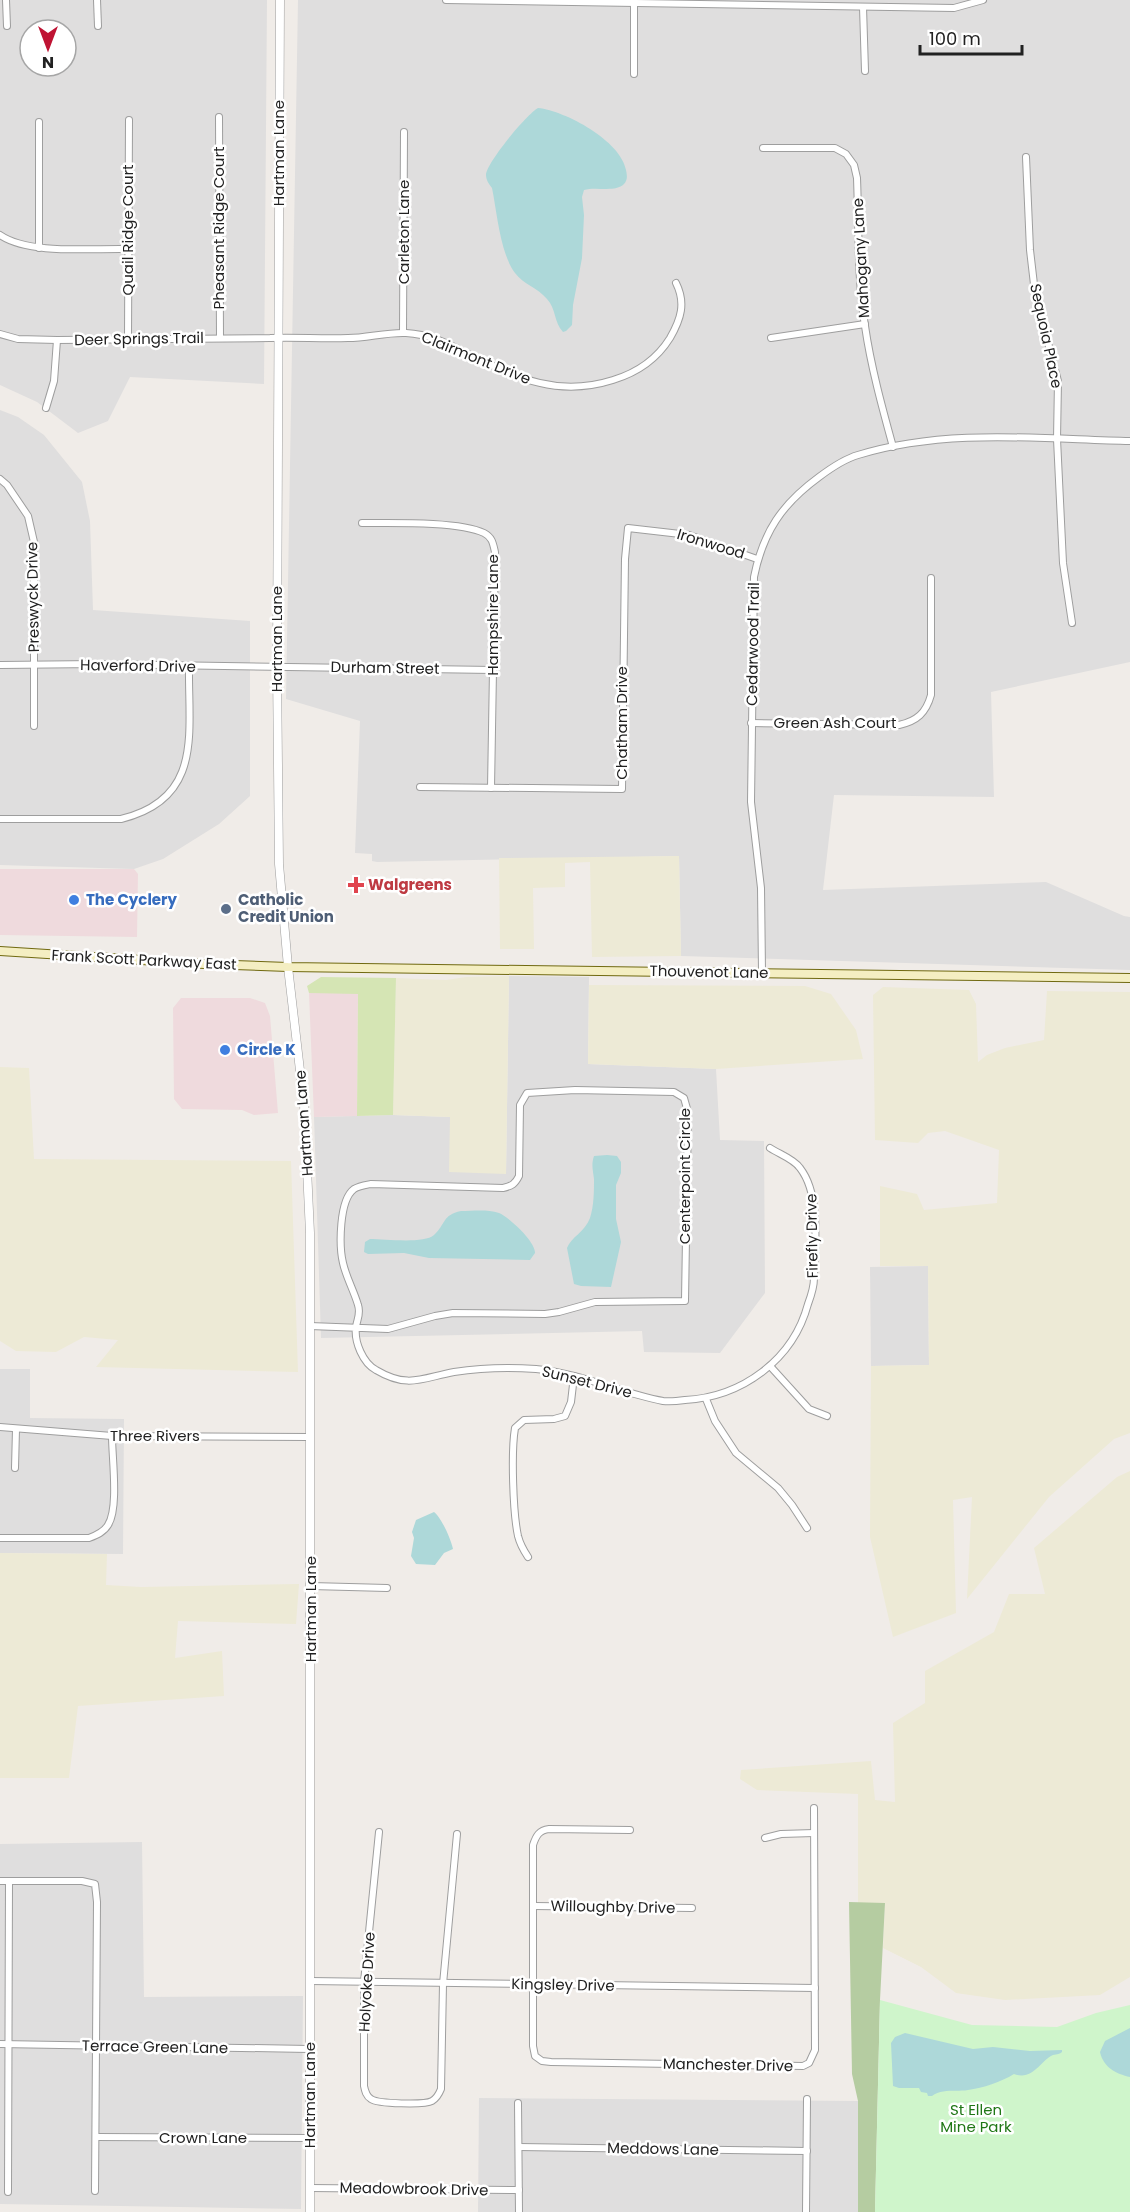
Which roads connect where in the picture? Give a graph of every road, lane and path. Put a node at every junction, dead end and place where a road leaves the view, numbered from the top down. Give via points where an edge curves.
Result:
1 (6, 0) edge
2 (97, 0) edge
3 (280, 0) edge
4 (446, 0) edge
5 (983, 0) edge
6 (534, 1) edge
7 (634, 2) edge
8 (779, 3) edge
9 (863, 7) junction
10 (7, 26) dead end
11 (98, 26) dead end
12 (865, 71) dead end
13 (634, 74) dead end
14 (219, 117) dead end
15 (129, 120) dead end
16 (39, 122) dead end
17 (405, 132) dead end
18 (763, 148) dead end
19 (1026, 157) dead end
20 (0, 235) edge
21 (39, 248) junction
22 (128, 249) junction
23 (676, 283) dead end
24 (864, 324) junction
25 (403, 333) junction
26 (0, 334) edge
27 (220, 338) junction
28 (278, 338) junction
29 (771, 338) dead end
30 (128, 339) junction
31 (57, 340) junction
32 (46, 408) dead end
33 (1056, 439) junction
34 (1130, 441) edge
35 (893, 447) junction
36 (0, 479) edge
37 (362, 522) dead end
38 (628, 528) joint
39 (758, 559) junction
40 (931, 578) dead end
41 (1072, 623) dead end
42 (0, 665) edge
43 (33, 666) junction
44 (189, 666) junction
45 (277, 668) junction
46 (493, 670) junction
47 (751, 723) junction
48 (34, 726) dead end
49 (420, 787) dead end
50 (491, 788) junction
51 (0, 819) edge
52 (0, 951) edge
53 (288, 967) junction
54 (762, 972) junction
55 (1130, 978) edge
56 (770, 1148) dead end
57 (310, 1326) junction
58 (356, 1327) junction
59 (770, 1366) junction
60 (574, 1376) junction
61 (706, 1399) junction
62 (827, 1416) dead end
63 (0, 1427) edge
64 (16, 1429) junction
65 (112, 1436) junction
66 (310, 1437) junction
67 (15, 1468) dead end
68 (807, 1528) dead end
69 (0, 1538) edge
70 (528, 1557) dead end
71 (311, 1586) junction
72 (387, 1588) dead end
73 (814, 1808) dead end
74 (630, 1830) dead end
75 (379, 1832) dead end
76 (814, 1833) junction
77 (457, 1834) dead end
78 (765, 1838) dead end
79 (0, 1881) edge
80 (9, 1882) junction
81 (534, 1906) junction
82 (692, 1908) dead end
83 (310, 1981) junction
84 (364, 1982) junction
85 (443, 1984) junction
86 (533, 1985) junction
87 (815, 1988) junction
88 (0, 2044) edge
89 (8, 2044) junction
90 (96, 2046) junction
91 (309, 2049) junction
92 (807, 2099) dead end
93 (518, 2103) dead end
94 (96, 2137) junction
95 (310, 2138) junction
96 (519, 2147) junction
97 (807, 2151) junction
98 (310, 2188) junction
99 (519, 2190) junction
100 (95, 2191) dead end
101 (8, 2192) dead end
102 (310, 2212) edge
103 (519, 2212) edge
104 (806, 2212) edge

1 - 10 street
2 - 11 street
3 - 28 street, Hartman Lane
4 - 6 street
5 - 9 street via 954,8
6 - 7 street
7 - 8 street
7 - 13 street
8 - 9 street
9 - 12 street
14 - 27 street, Pheasant Ridge Court
15 - 22 street, Quail Ridge Court
16 - 21 street
17 - 25 street, Carleton Lane
18 - 24 street, Mahogany Lane via 836,148 854,165
19 - 33 street, Sequoia Place via 1035,293 1058,381
20 - 21 street
21 - 22 street
22 - 30 street, Quail Ridge Court
23 - 25 street, Clairmont Drive via 682,308 665,345 634,372 597,385 558,387 531,381 439,340
24 - 29 street
24 - 35 street, Mahogany Lane
25 - 28 street, Clairmont Drive
26 - 31 street, Deer Springs Trail via 18,339
27 - 28 street, Deer Springs Trail
27 - 30 street, Deer Springs Trail
28 - 45 street, Hartman Lane
30 - 31 street, Deer Springs Trail
31 - 32 street via 54,381
33 - 34 street, Cedarwood Trail
33 - 35 street, Cedarwood Trail via 954,438
33 - 41 street, Sequoia Place via 1063,563
35 - 39 street, Cedarwood Trail via 857,455 805,487 783,508
36 - 43 street, Preswyck Drive via 28,516 33,543
37 - 46 street, Hampshire Lane via 473,529 492,540
38 - 39 street, Ironwood via 689,535
38 - 50 street, Chatham Drive via 624,570 622,789
39 - 47 street, Cedarwood Trail via 753,587
40 - 47 street, Green Ash Court via 931,695 920,717 899,725
42 - 43 street, Haverford Drive
43 - 44 street, Haverford Drive
43 - 48 street, Preswyck Drive
44 - 45 street, Haverford Drive
44 - 51 street via 188,756 175,785 157,804 121,819
45 - 46 street, Durham Street
45 - 53 street, Hartman Lane via 279,864
46 - 50 street, Hampshire Lane
47 - 54 street, Cedarwood Trail via 751,802 761,888
49 - 50 street, Chatham Drive
52 - 53 main road, Frank Scott Parkway East
53 - 54 main road, Thouvenot Lane
53 - 57 street, Hartman Lane via 306,1131
54 - 55 main road, Thouvenot Lane
56 - 59 street, Firefly Drive via 799,1166 811,1187 814,1282 803,1324 782,1356
57 - 58 street, Centerpoint Circle
57 - 66 street, Hartman Lane
58 - 58 street, Centerpoint Circle via 388,1329 453,1313 545,1314 595,1302 685,1301 688,1124 684,1098 674,1092 532,1091 520,1105 519,1176 511,1186 371,1184 355,1188 349,1194 340,1238 343,1265 359,1308
58 - 60 street, Sunset Drive via 361,1353 373,1368 392,1379 414,1382 496,1368 536,1369
59 - 61 street, Firefly Drive via 741,1387
59 - 62 street via 809,1410
60 - 61 street, Sunset Drive via 665,1402
60 - 70 street via 565,1416 524,1420 515,1428 518,1538
61 - 68 street via 736,1454 778,1488
63 - 64 street, Three Rivers
64 - 65 street, Three Rivers
64 - 67 street
65 - 66 street, Three Rivers
65 - 69 street via 114,1507 102,1532 89,1538
66 - 71 street, Hartman Lane
71 - 72 street
71 - 83 street, Hartman Lane
73 - 76 street, Manchester Drive
74 - 81 street, Manchester Drive via 540,1831 533,1845
75 - 84 street, Holyoke Drive
76 - 78 street
76 - 87 street, Manchester Drive
77 - 85 street, Holyoke Drive
79 - 80 street
80 - 89 street
80 - 90 street via 95,1884
81 - 82 street, Willoughby Drive
81 - 86 street, Manchester Drive
83 - 84 street, Kingsley Drive
83 - 91 street, Hartman Lane
84 - 85 street, Kingsley Drive
84 - 85 street, Holyoke Drive via 365,2091 377,2102 429,2102 437,2097 441,2089
85 - 86 street, Kingsley Drive
86 - 87 street, Kingsley Drive
86 - 87 street, Manchester Drive via 533,2052 542,2061 800,2066 809,2063 815,2050
88 - 89 street, Terrace Green Lane
89 - 90 street, Terrace Green Lane
89 - 101 street
90 - 91 street, Terrace Green Lane
90 - 94 street
91 - 95 street, Hartman Lane
92 - 97 street
93 - 96 street
94 - 95 street, Crown Lane
94 - 100 street
95 - 98 street, Hartman Lane
96 - 97 street, Meddows Lane
96 - 99 street
97 - 104 street
98 - 99 street, Meadowbrook Drive
98 - 102 street, Hartman Lane
99 - 103 street

